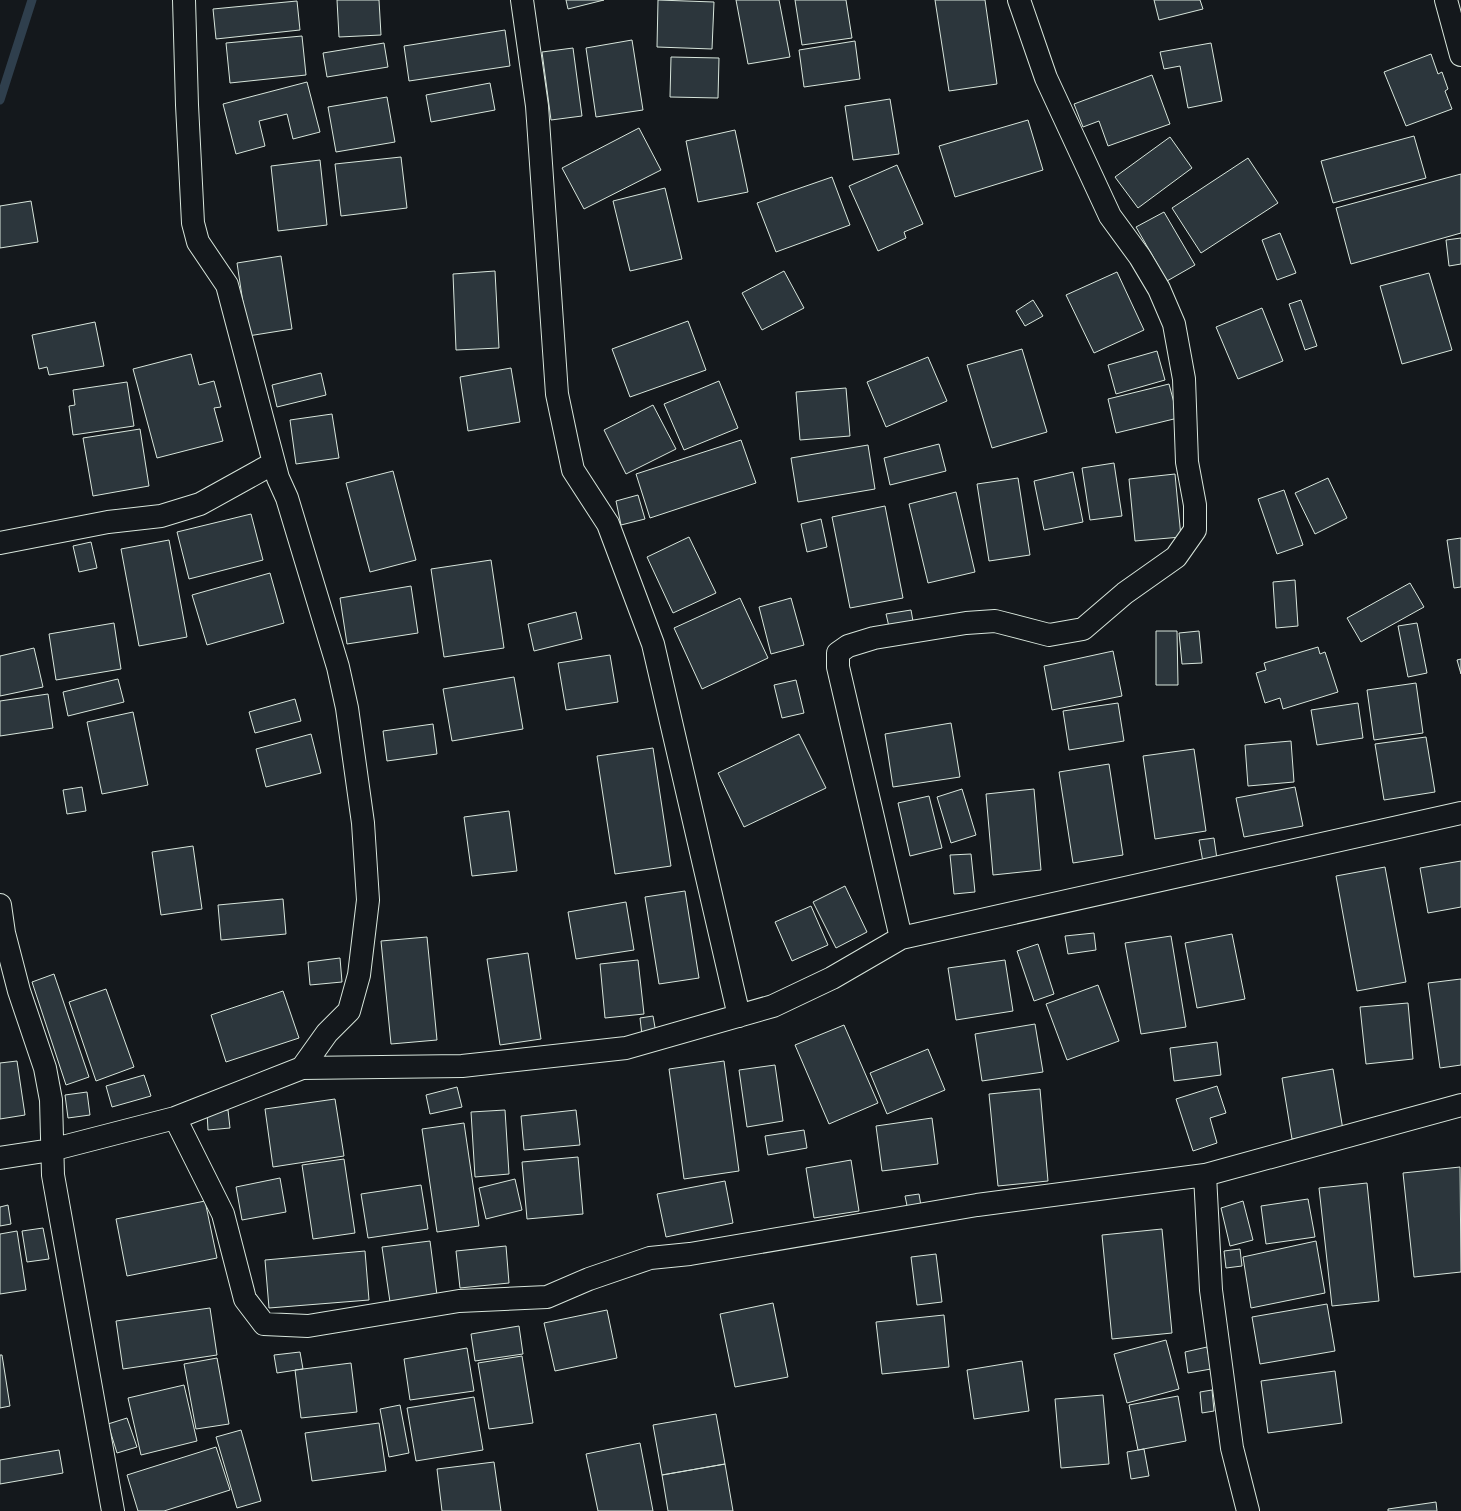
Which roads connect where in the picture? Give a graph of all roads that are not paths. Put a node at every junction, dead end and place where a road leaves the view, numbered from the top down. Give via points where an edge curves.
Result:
1 (184, 0) edge
2 (522, 0) edge
3 (1019, 0) edge
4 (1446, 0) edge
5 (1461, 55) edge
6 (274, 463) junction
7 (0, 544) edge
8 (1461, 813) edge
9 (0, 905) edge
10 (901, 938) junction
11 (739, 1016) junction
12 (302, 1068) junction
13 (1461, 1105) edge
14 (175, 1118) junction
15 (51, 1150) junction
16 (0, 1158) edge
17 (1206, 1175) junction
18 (113, 1511) edge
19 (1248, 1511) edge

1 - 6 street via 193,222 198,242 227,285
2 - 11 street via 537,106 557,394 573,470 608,524 653,644
3 - 10 street via 1046,78 1110,216 1140,257 1159,289 1174,324 1184,379 1187,462 1195,505 1195,530 1176,557 1125,593 1083,629 1049,635 995,621 966,623 874,638 848,646 838,653 838,667
4 - 5 street
6 - 7 street via 200,504 161,516 108,522
6 - 12 street via 348,708 363,823 368,900 359,975 349,1011 327,1033
8 - 10 street
9 - 15 street via 4,933 19,992 45,1068 51,1100
10 - 11 street via 832,978 773,1006
11 - 12 street via 626,1048 462,1066
12 - 14 street
13 - 17 street
14 - 15 street
14 - 17 street via 223,1214 246,1299 264,1324 308,1326 459,1301 546,1297 650,1258 690,1254 977,1205
15 - 16 street
15 - 18 street via 53,1175
17 - 19 street via 1211,1290 1232,1448

